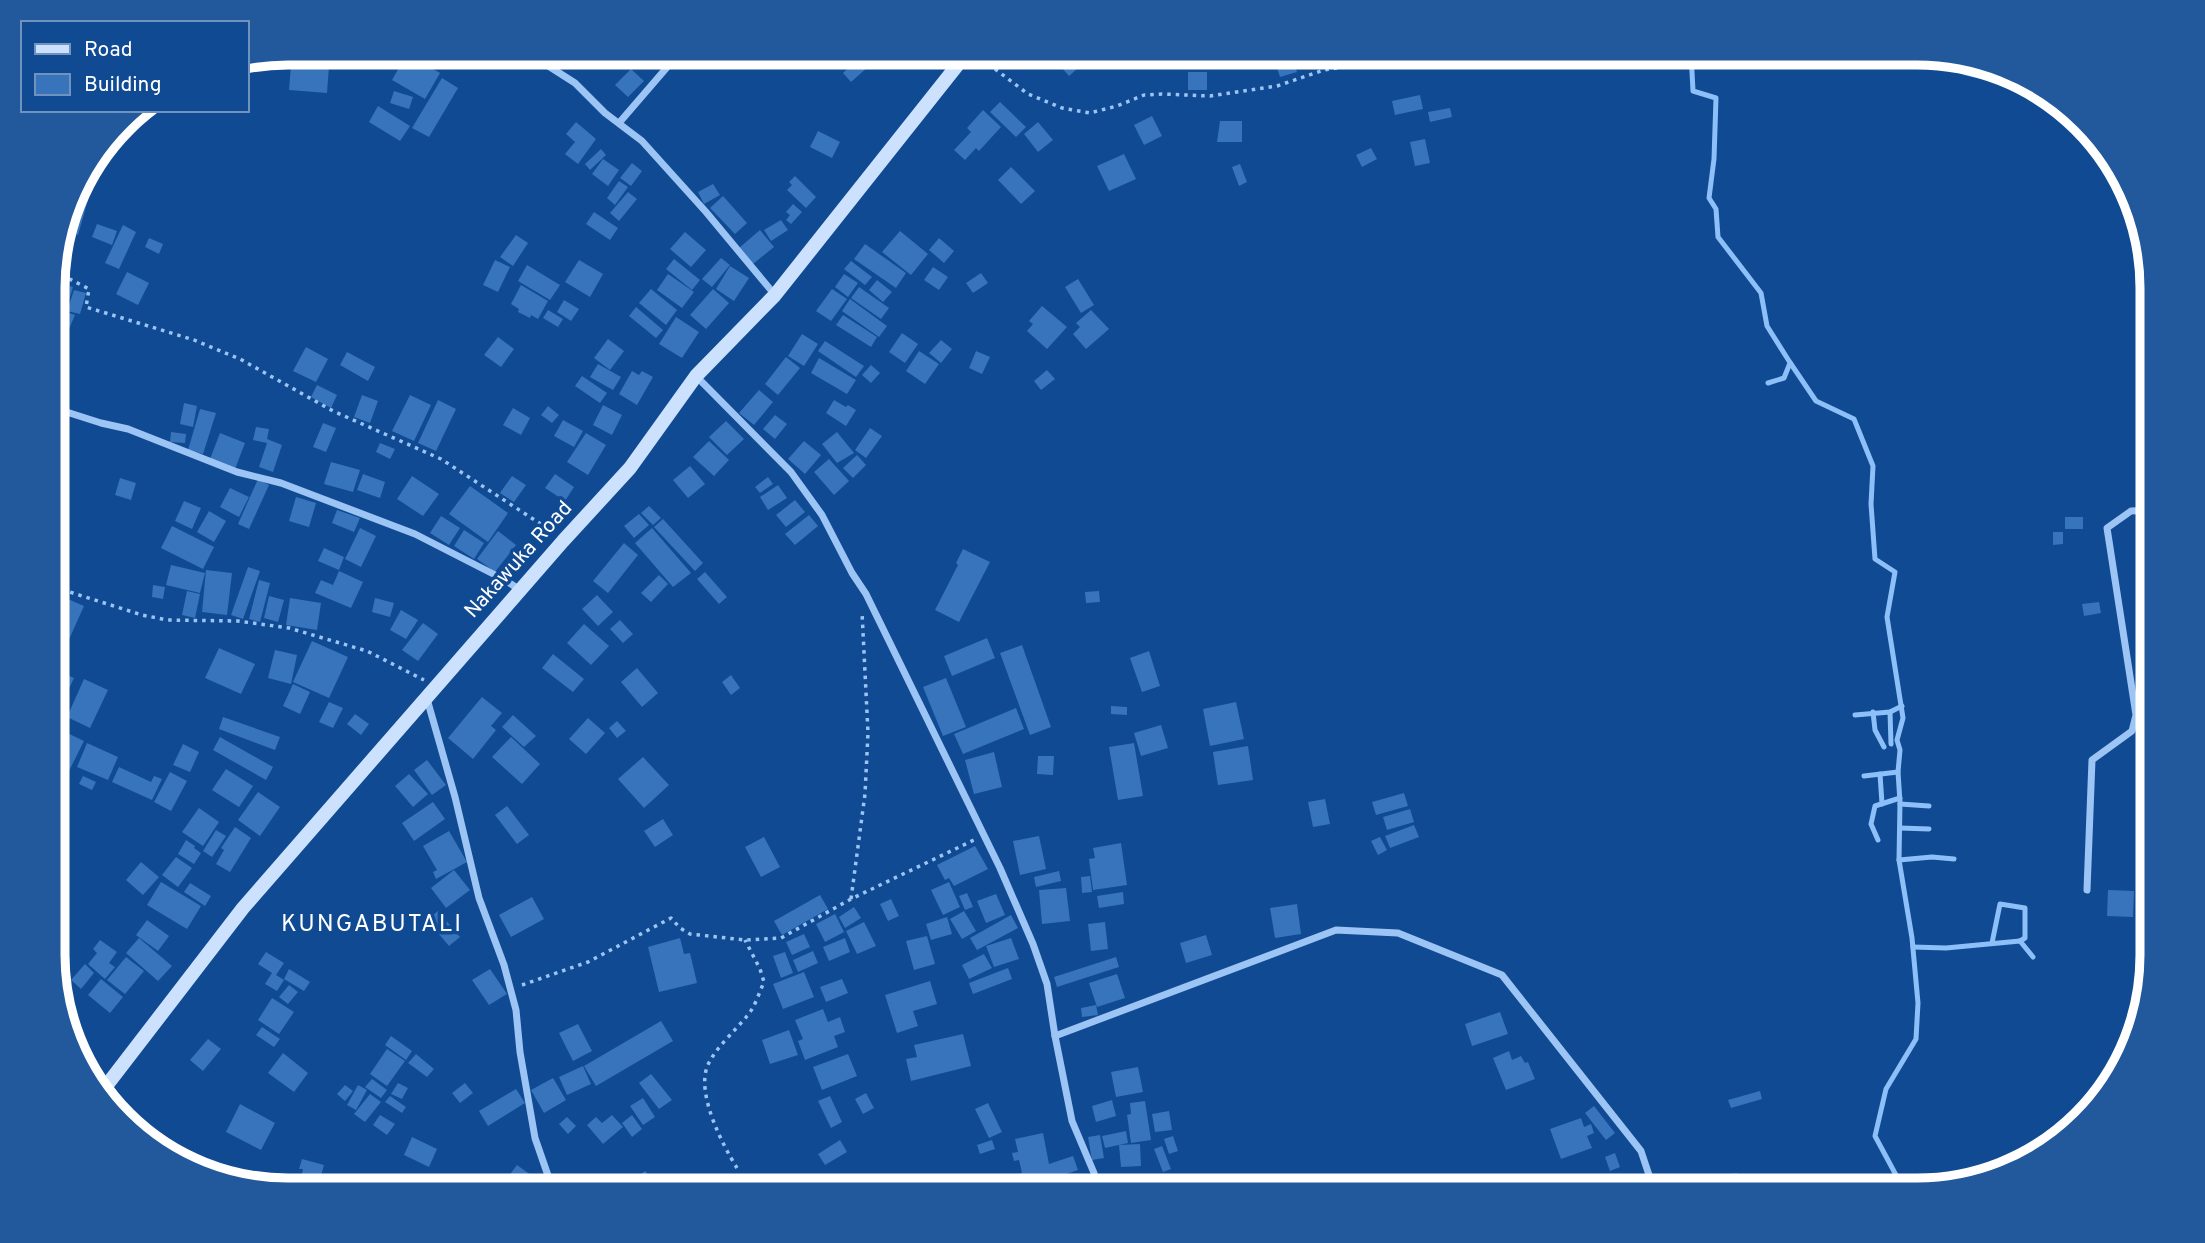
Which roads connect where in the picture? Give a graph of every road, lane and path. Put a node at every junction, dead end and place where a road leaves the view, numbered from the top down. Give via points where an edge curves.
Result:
1 (548, 65) edge
2 (666, 65) edge
3 (956, 65) edge
4 (989, 65) edge
5 (1356, 65) dead end
6 (619, 123) junction
7 (66, 277) edge
8 (775, 295) junction
9 (696, 376) junction
10 (65, 411) edge
11 (2140, 511) edge
12 (563, 541) junction
13 (65, 590) edge
14 (520, 590) junction
15 (866, 594) junction
16 (431, 692) junction
17 (984, 836) junction
18 (2087, 890) dead end
19 (851, 899) junction
20 (745, 940) junction
21 (510, 989) junction
22 (1055, 1036) junction
23 (107, 1085) edge
24 (737, 1168) dead end
25 (549, 1178) edge
26 (1095, 1178) edge
27 (1650, 1178) edge

1 - 6 street
2 - 6 street
3 - 8 main road, Nakawuka Road
4 - 5 path via 1028,94 1090,113 1144,95 1210,96 1277,86
6 - 8 street via 642,141
7 - 12 path via 89,289 86,307 240,359 333,411 441,459
8 - 9 main road, Nakawuka Road
9 - 12 main road, Nakawuka Road via 629,468
9 - 15 street via 791,472 822,515
10 - 14 street via 139,433 415,534
11 - 18 street via 2131,511 2107,528 2136,715 2132,731 2092,760
12 - 14 main road, Nakawuka Road
13 - 16 path via 167,621 238,621 289,628 367,651
14 - 16 main road, Nakawuka Road
15 - 17 street
15 - 19 path via 861,615 869,733
16 - 21 street via 480,898
16 - 23 main road, Nakawuka Road via 243,908
17 - 19 path
17 - 22 street via 1033,944 1047,984
19 - 20 path via 781,938
20 - 21 path via 690,934 671,918 588,962
20 - 24 path via 764,982 749,1014 707,1067 706,1087 709,1110
21 - 25 street via 535,1138
22 - 26 street via 1072,1121
22 - 27 street via 1336,930 1398,933 1503,975 1641,1151

